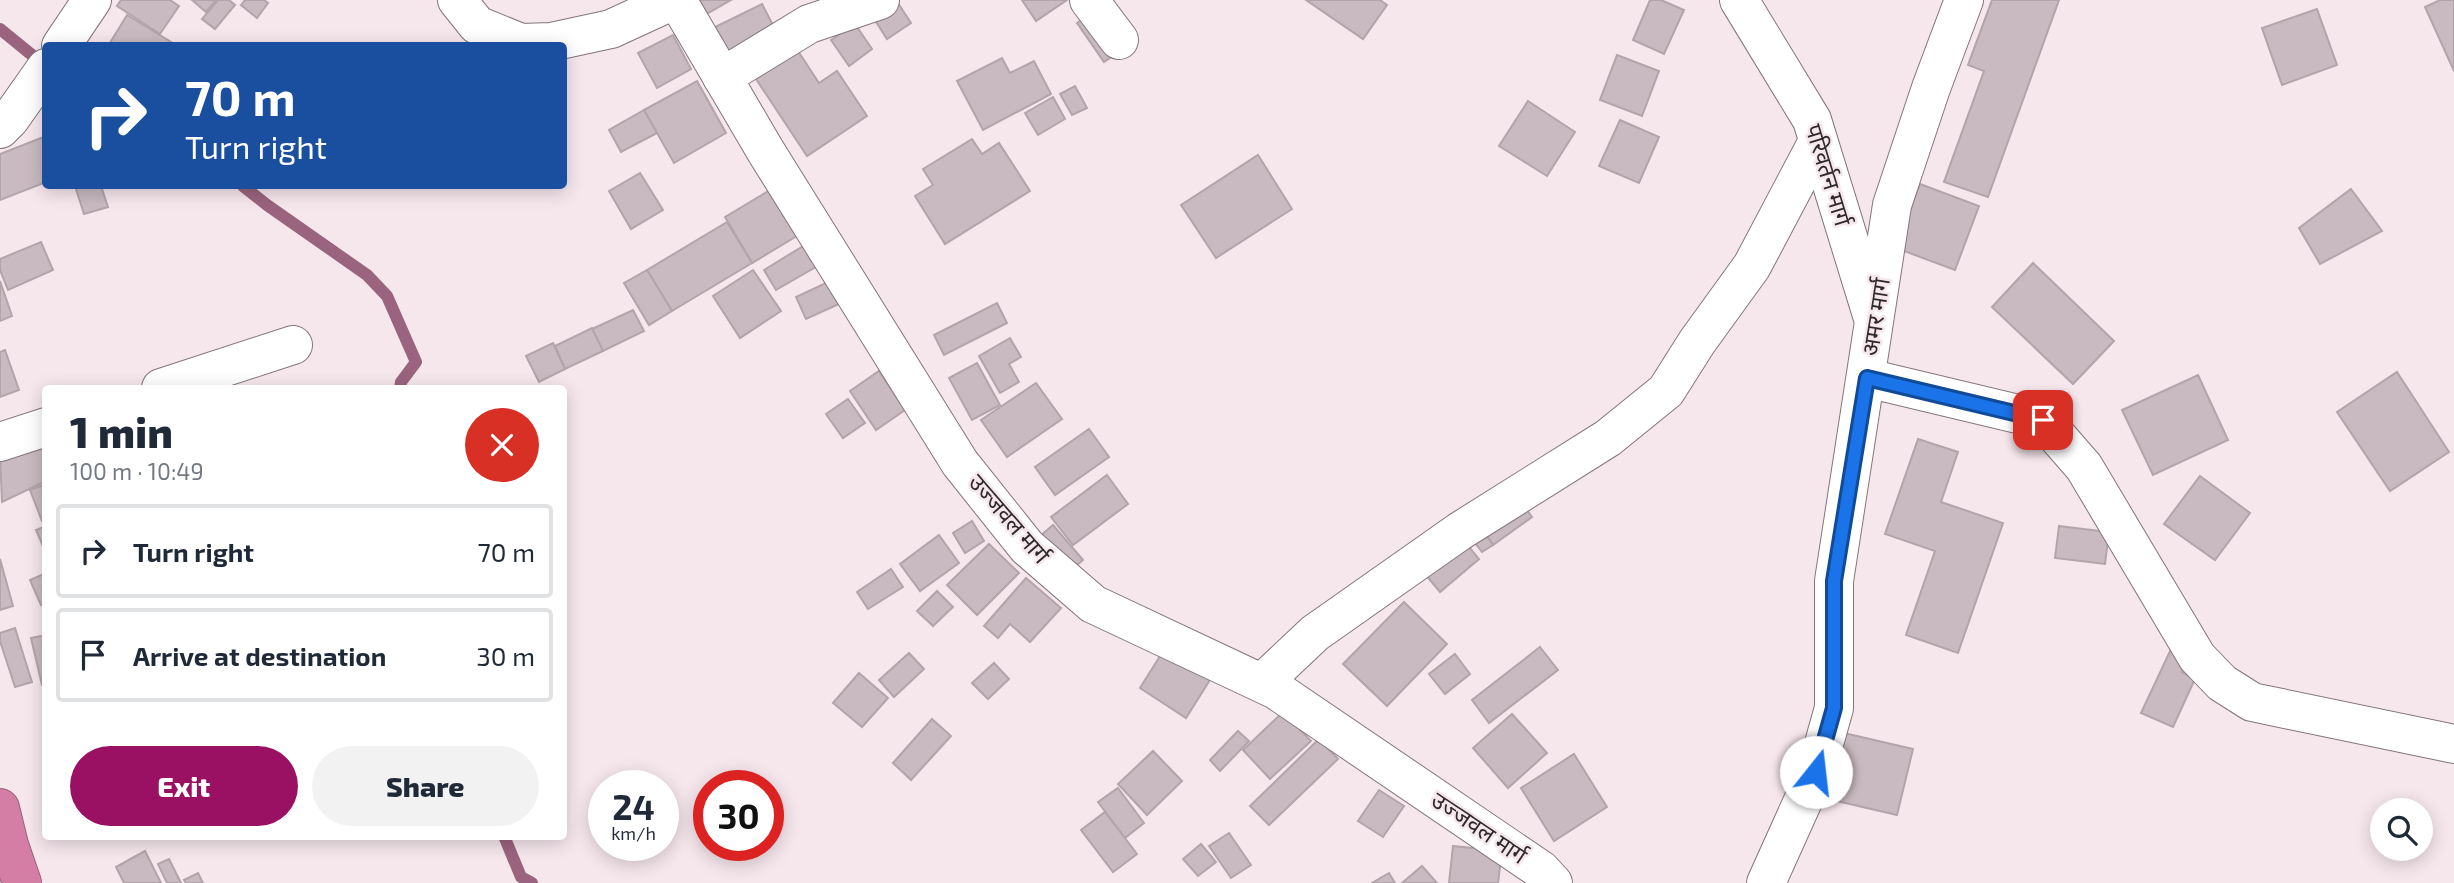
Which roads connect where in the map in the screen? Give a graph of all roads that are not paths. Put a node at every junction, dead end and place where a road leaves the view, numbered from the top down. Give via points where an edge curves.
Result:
1 (92, 0) edge
2 (457, 0) edge
3 (676, 0) edge
4 (880, 0) edge
5 (1089, 0) edge
6 (1739, 0) edge
7 (1964, 0) edge
8 (1119, 40) dead end
9 (64, 42) edge
10 (519, 42) edge
11 (551, 42) edge
12 (42, 74) edge
13 (722, 77) junction
14 (0, 129) edge
15 (1818, 141) junction
16 (1875, 323) junction
17 (293, 345) dead end
18 (1867, 378) junction
19 (170, 385) edge
20 (42, 428) edge
21 (0, 442) edge
22 (1262, 683) junction
23 (2454, 744) edge
24 (0, 808) edge
25 (22, 883) edge
26 (1553, 883) edge
27 (1766, 883) edge

1 - 9 street
2 - 10 street via 477,25
3 - 11 street via 611,29
3 - 13 street, उज्जवल मार्ग
4 - 13 street via 809,24
5 - 8 street
6 - 15 street, परिवर्तन मार्ग via 1812,120
7 - 16 street, अमर मार्ग via 1892,205
12 - 14 street
13 - 22 street, उज्जवल मार्ग via 960,463 1027,547 1093,604
15 - 16 street, परिवर्तन मार्ग
15 - 22 street via 1752,266 1666,391 1608,438 1460,531 1315,633
16 - 18 street, अमर मार्ग
17 - 19 street
18 - 23 street via 2043,420 2084,467 2197,657 2222,683 2252,702
18 - 27 street, अमर मार्ग via 1834,581 1834,708 1816,772
20 - 21 street
22 - 26 street, उज्जवल मार्ग via 1541,870
24 - 25 highway

